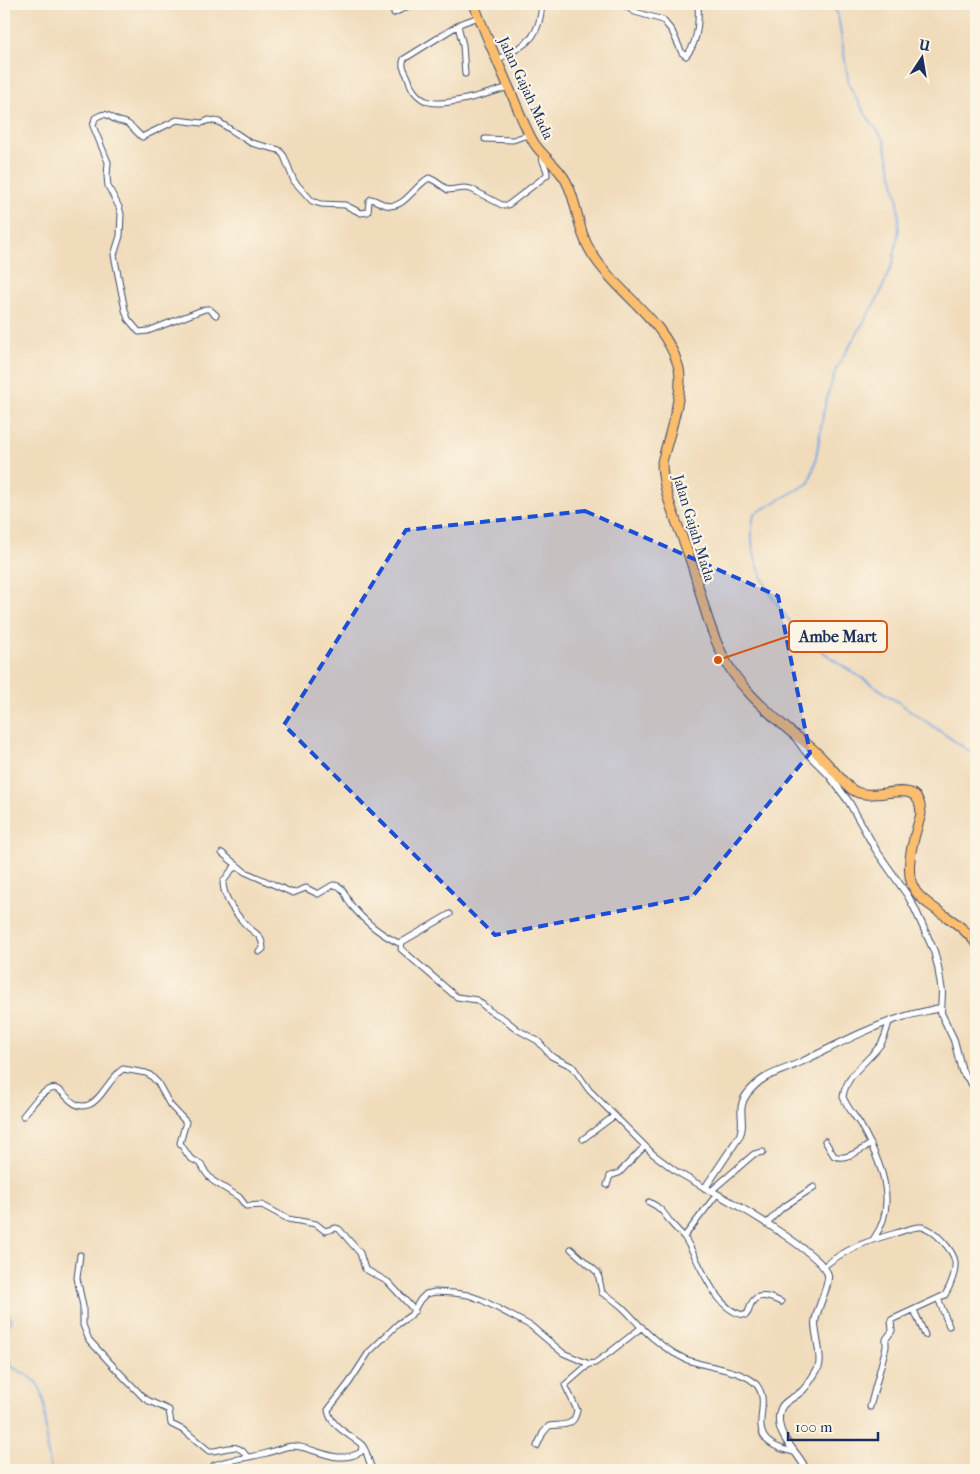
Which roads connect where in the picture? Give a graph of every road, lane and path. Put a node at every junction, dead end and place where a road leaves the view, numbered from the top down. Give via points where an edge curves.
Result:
1 (412, 4) edge
2 (474, 4) edge
3 (542, 4) edge
4 (622, 4) edge
5 (698, 4) edge
6 (394, 13) dead end
7 (478, 17) junction
8 (458, 26) junction
9 (496, 60) junction
10 (465, 74) dead end
11 (508, 87) junction
12 (530, 134) junction
13 (485, 139) dead end
14 (542, 154) junction
15 (216, 316) dead end
16 (794, 734) junction
17 (222, 853) dead end
18 (239, 868) junction
19 (450, 914) dead end
20 (976, 943) edge
21 (401, 944) junction
22 (259, 952) dead end
23 (940, 1008) junction
24 (889, 1022) junction
25 (976, 1089) edge
26 (23, 1116) dead end
27 (614, 1116) junction
28 (583, 1140) dead end
29 (825, 1141) dead end
30 (871, 1144) junction
31 (644, 1147) junction
32 (763, 1152) dead end
33 (607, 1185) dead end
34 (814, 1187) dead end
35 (711, 1191) junction
36 (649, 1202) dead end
37 (766, 1224) junction
38 (684, 1237) junction
39 (874, 1238) junction
40 (571, 1249) dead end
41 (80, 1255) dead end
42 (823, 1268) junction
43 (938, 1298) junction
44 (781, 1302) dead end
45 (914, 1310) junction
46 (415, 1311) junction
47 (949, 1326) dead end
48 (642, 1327) junction
49 (925, 1335) dead end
50 (589, 1364) junction
51 (870, 1407) dead end
52 (362, 1445) junction
53 (537, 1446) dead end
54 (794, 1452) junction
55 (247, 1457) junction
56 (211, 1470) edge
57 (373, 1470) edge
58 (806, 1470) edge

1 - 6 street
2 - 7 highway, Jalan Gajah Mada
3 - 9 street via 534,36 527,44
4 - 5 street via 635,12 663,20 676,36 683,56 688,54 695,37
7 - 8 street
7 - 9 highway, Jalan Gajah Mada
8 - 10 street
8 - 11 street via 402,61 413,90 434,103
9 - 11 highway, Jalan Gajah Mada
11 - 12 highway, Jalan Gajah Mada
12 - 13 street via 512,140
12 - 14 highway, Jalan Gajah Mada
14 - 15 street via 547,175 508,205 472,189 448,190 428,178 396,205 386,206 371,199 368,212 361,212 345,205 321,204 312,200 294,181 279,150 251,143 219,122 177,120 142,137 126,122 109,115 99,115 93,126 108,162 108,186 121,214 120,236 114,255 128,319 139,332 205,309
14 - 16 highway, Jalan Gajah Mada via 567,182 582,235 590,251 614,283 650,318 679,366 678,395 662,469 693,566 698,592 722,655 735,676
16 - 20 highway, Jalan Gajah Mada via 854,791 872,795 904,791 915,796 921,814 910,858 909,874 914,889 920,899 960,926
16 - 23 street via 849,802 876,850 908,896 936,959 942,986
17 - 18 street
18 - 21 street via 293,893 306,888 318,894 337,885 378,933
18 - 22 street via 234,868 223,882 224,895 246,926 261,938 263,949
19 - 21 street
21 - 27 street via 401,950 457,997 477,1000 538,1041 551,1056 573,1067 583,1083
23 - 24 street
23 - 25 street via 954,1040 962,1071
24 - 30 street via 880,1045 852,1076 844,1093 845,1102
24 - 35 street via 760,1080 741,1105 739,1137
26 - 46 street via 50,1089 61,1092 74,1104 87,1105 123,1069 146,1073 158,1083 170,1105 186,1122 180,1143 213,1181 239,1197 246,1206 262,1205 288,1219 316,1224 325,1231 339,1229 360,1253 365,1269 388,1282
27 - 28 street
27 - 31 street
29 - 30 street via 834,1156 839,1158
30 - 39 street via 885,1192 884,1220
31 - 33 street via 619,1173 610,1176
31 - 35 street
32 - 35 street via 754,1154
34 - 37 street via 782,1208
35 - 37 street
35 - 38 street
36 - 38 street via 661,1209
37 - 42 street via 785,1235
38 - 44 street via 711,1286 731,1309 746,1315 753,1301 760,1297
39 - 42 street via 846,1251
39 - 43 street via 916,1227 933,1230 955,1260 946,1293
40 - 48 street via 598,1273 602,1293 627,1310
41 - 55 street via 77,1278 83,1325 94,1345 149,1401 169,1410 171,1424 191,1435 209,1451 234,1447
42 - 54 street via 828,1279 815,1322 819,1366 805,1389 785,1402 780,1412 780,1428
43 - 45 street
43 - 47 street
45 - 49 street
45 - 51 street via 891,1320 892,1331 886,1339
46 - 50 street via 426,1294 468,1295 531,1326 563,1353
46 - 52 street via 388,1332 370,1352 328,1410 328,1415 342,1430
48 - 50 street via 608,1354
48 - 54 street via 686,1359 753,1382 760,1391 765,1439 780,1449
50 - 53 street via 565,1384 577,1410 574,1420 549,1426
52 - 55 street via 360,1452 347,1457 323,1455 293,1446
52 - 57 street
54 - 58 street
55 - 56 street via 214,1465

